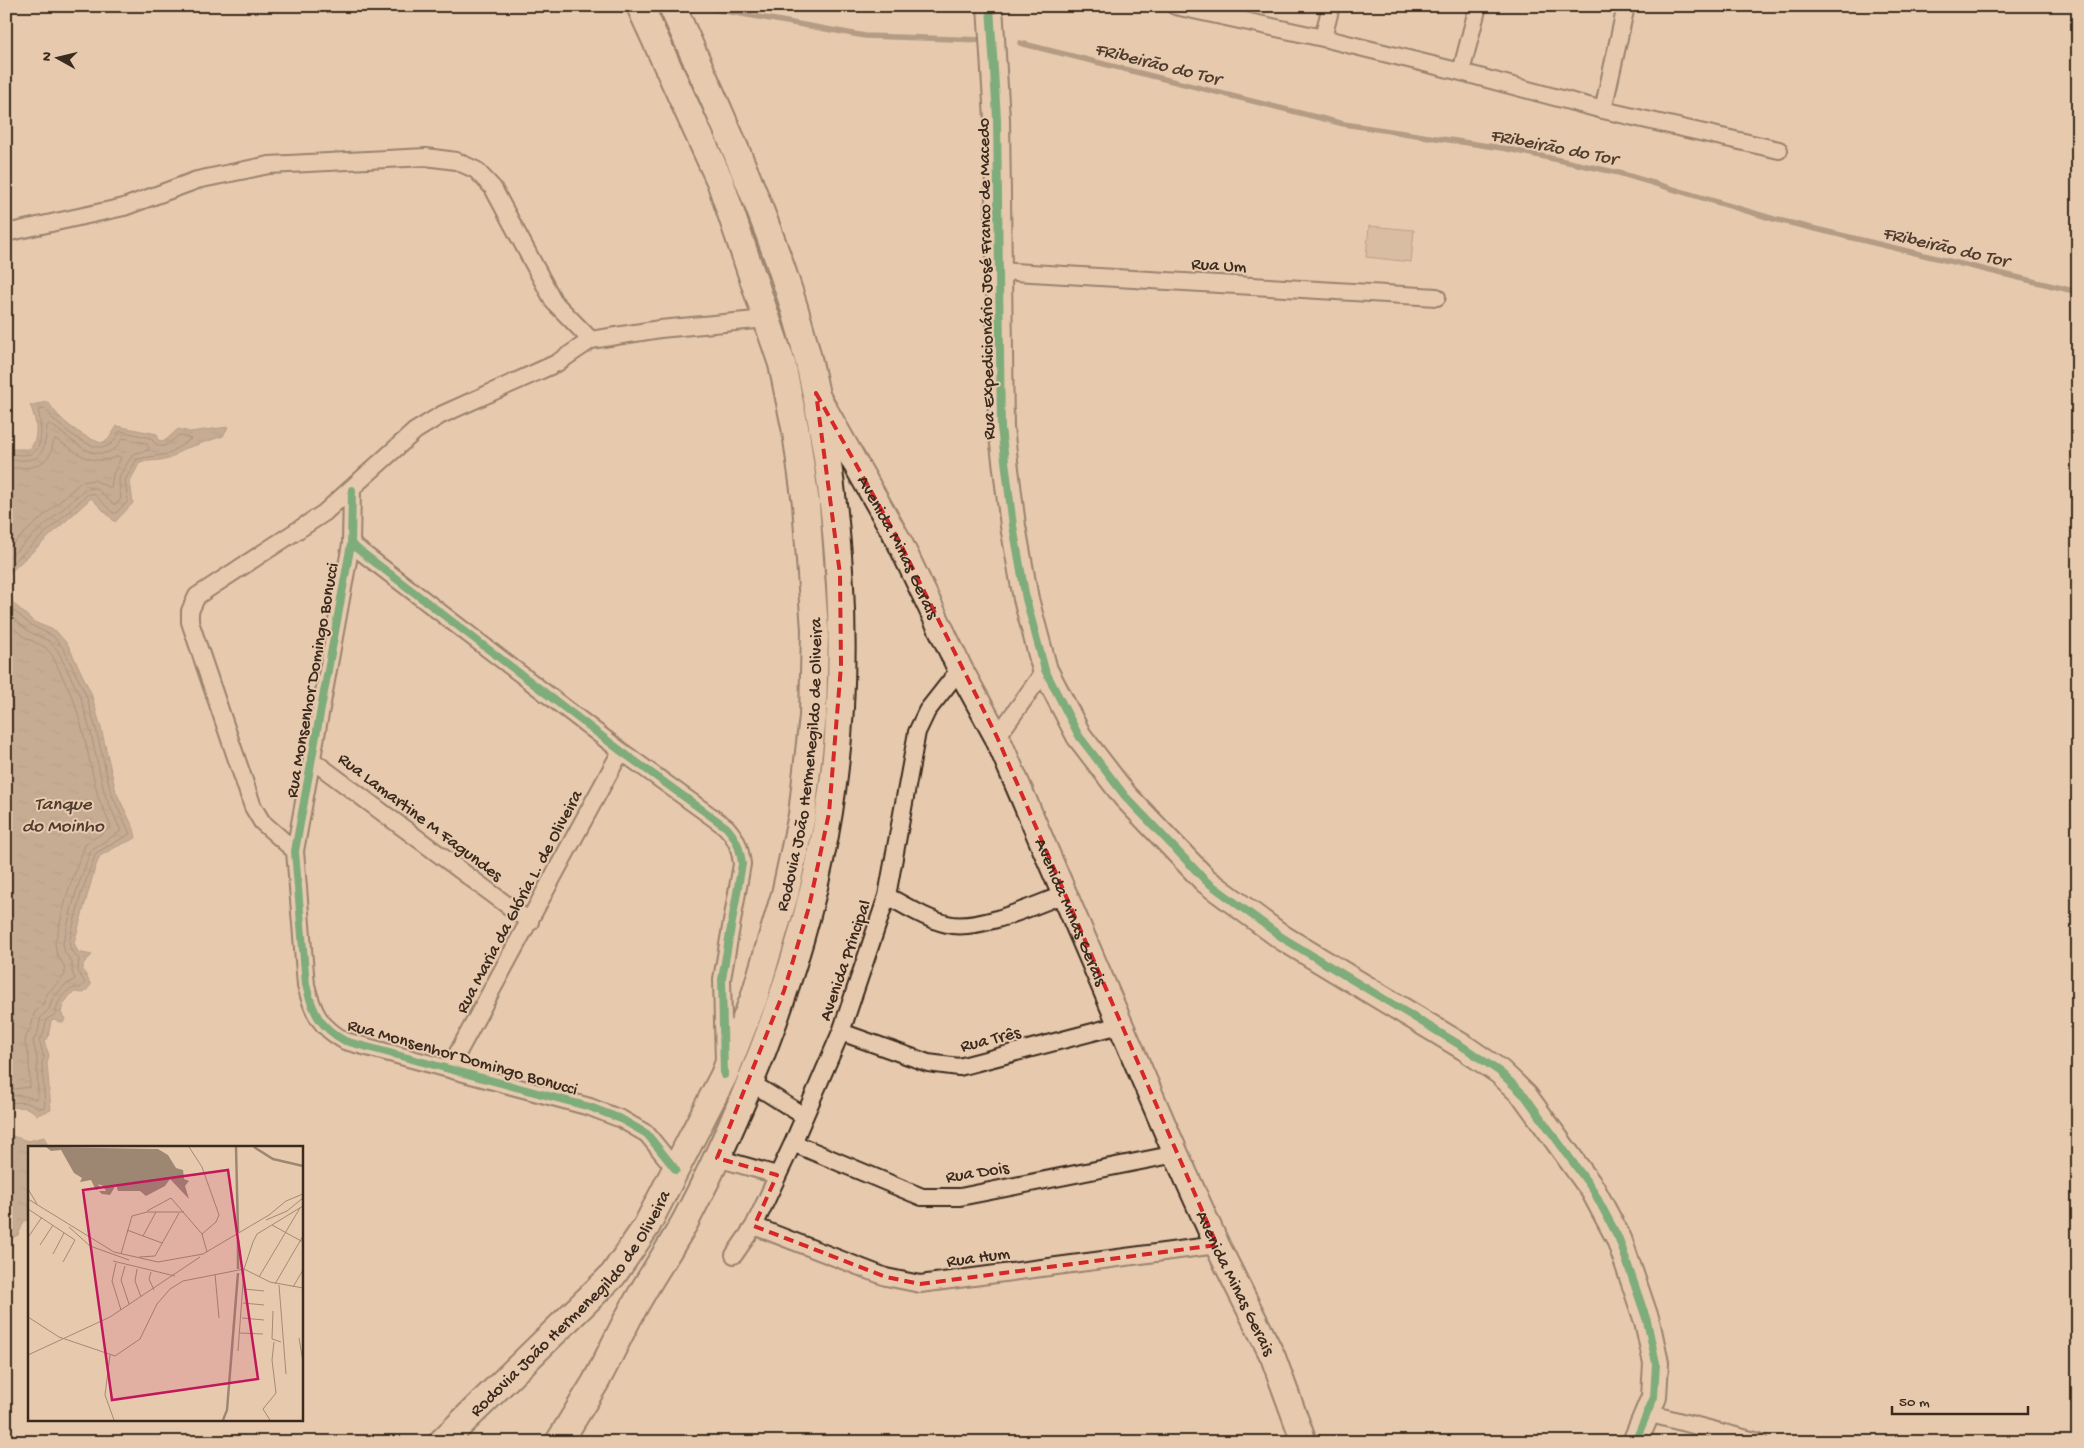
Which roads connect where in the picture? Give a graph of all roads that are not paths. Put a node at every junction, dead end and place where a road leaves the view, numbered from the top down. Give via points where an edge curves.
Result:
1 (640, 6) edge
2 (672, 6) edge
3 (990, 6) edge
4 (1180, 6) edge
5 (1331, 6) edge
6 (1478, 6) edge
7 (1626, 6) edge
8 (1324, 38) junction
9 (1461, 72) junction
10 (1603, 110) junction
11 (1779, 150) dead end
12 (6, 233) edge
13 (998, 271) junction
14 (1437, 298) dead end
15 (767, 318) junction
16 (591, 340) junction
17 (816, 392) junction
18 (352, 490) junction
19 (351, 544) junction
20 (960, 670) junction
21 (1045, 670) junction
22 (997, 737) junction
23 (621, 751) junction
24 (312, 760) junction
25 (295, 851) junction
26 (1065, 894) junction
27 (887, 896) junction
28 (530, 922) junction
29 (1120, 1025) junction
30 (841, 1032) junction
31 (449, 1070) junction
32 (724, 1075) junction
33 (750, 1082) junction
34 (804, 1116) junction
35 (793, 1143) junction
36 (1176, 1154) junction
37 (717, 1158) junction
38 (676, 1170) junction
39 (777, 1176) junction
40 (754, 1226) junction
41 (1217, 1245) junction
42 (734, 1255) dead end
43 (1650, 1405) junction
44 (446, 1440) edge
45 (559, 1442) edge
46 (1304, 1442) edge
47 (1635, 1442) edge
48 (1759, 1442) edge

1 - 15 main road, Rodovia João Hermenegildo de Oliveira via 720,181
2 - 17 main road, Rodovia João Hermenegildo de Oliveira via 759,206 787,284
3 - 13 street, Rua Expedicionário José Franco de Macedo via 997,119
4 - 8 street
5 - 8 street
6 - 9 street
7 - 10 street
8 - 9 street
9 - 10 street
10 - 11 street
12 - 16 street via 124,206 196,180 269,165 426,157 456,161 476,170 493,188 554,302
13 - 14 street, Rua Um
13 - 21 street, Rua Expedicionário José Franco de Macedo via 1002,438 1026,599
15 - 16 street via 660,328
15 - 32 main road, Rodovia João Hermenegildo de Oliveira via 782,364 806,504 815,630 813,716 802,815 785,894 754,998
16 - 18 street via 550,367 441,415 415,431
17 - 20 street, Avenida Minas Gerais via 899,540
17 - 33 main road, Rodovia João Hermenegildo de Oliveira via 831,482 840,574 841,666 837,744 829,814 809,907 784,991
18 - 19 street, Rua Monsenhor Domingo Bonucci
18 - 25 street via 287,539 197,596 190,612 190,622 253,808 262,822
19 - 23 street, Rua Monsenhor Domingo Bonucci
19 - 24 street, Rua Monsenhor Domingo Bonucci
20 - 22 street, Avenida Minas Gerais
20 - 27 street, Avenida Principal via 927,711 917,732
21 - 22 street
21 - 43 street, Rua Expedicionário José Franco de Macedo via 1080,736 1125,796 1206,881 1283,938 1493,1067 1525,1096 1593,1190 1619,1240 1647,1321 1656,1363
22 - 26 street, Avenida Minas Gerais
23 - 28 street, Rua Maria da Glória L. de Oliveira
23 - 32 street, Rua Monsenhor Domingo Bonucci via 726,827 736,838 740,849 742,864 722,979
24 - 25 street, Rua Monsenhor Domingo Bonucci
24 - 28 street, Rua Lamartine M Fagundes
25 - 31 street, Rua Monsenhor Domingo Bonucci via 306,985 321,1022 345,1041
26 - 27 street via 990,921 960,926 935,921
26 - 29 street, Avenida Minas Gerais
27 - 30 street, Avenida Principal
28 - 31 street, Rua Maria da Glória L. de Oliveira
29 - 30 street, Rua Três via 959,1067 928,1063
29 - 36 street, Avenida Minas Gerais
30 - 34 street, Avenida Principal
31 - 38 street, Rua Monsenhor Domingo Bonucci via 590,1107 621,1119 646,1134
32 - 38 main road, Rodovia João Hermenegildo de Oliveira
33 - 34 street
33 - 37 main road, Rodovia João Hermenegildo de Oliveira
34 - 35 street, Avenida Principal
35 - 36 street, Rua Dois via 922,1197 960,1197
35 - 39 street, Avenida Principal
36 - 41 street, Avenida Minas Gerais
37 - 39 street
37 - 45 main road, Rodovia João Hermenegildo de Oliveira via 688,1217
38 - 44 main road, Rodovia João Hermenegildo de Oliveira via 646,1227 613,1275
39 - 40 street, Avenida Principal
40 - 41 street, Rua Hum via 886,1277 920,1284
40 - 42 street, Avenida Principal
41 - 46 street, Avenida Minas Gerais via 1273,1357
43 - 47 street, Rua Expedicionário José Franco de Macedo
43 - 48 street

